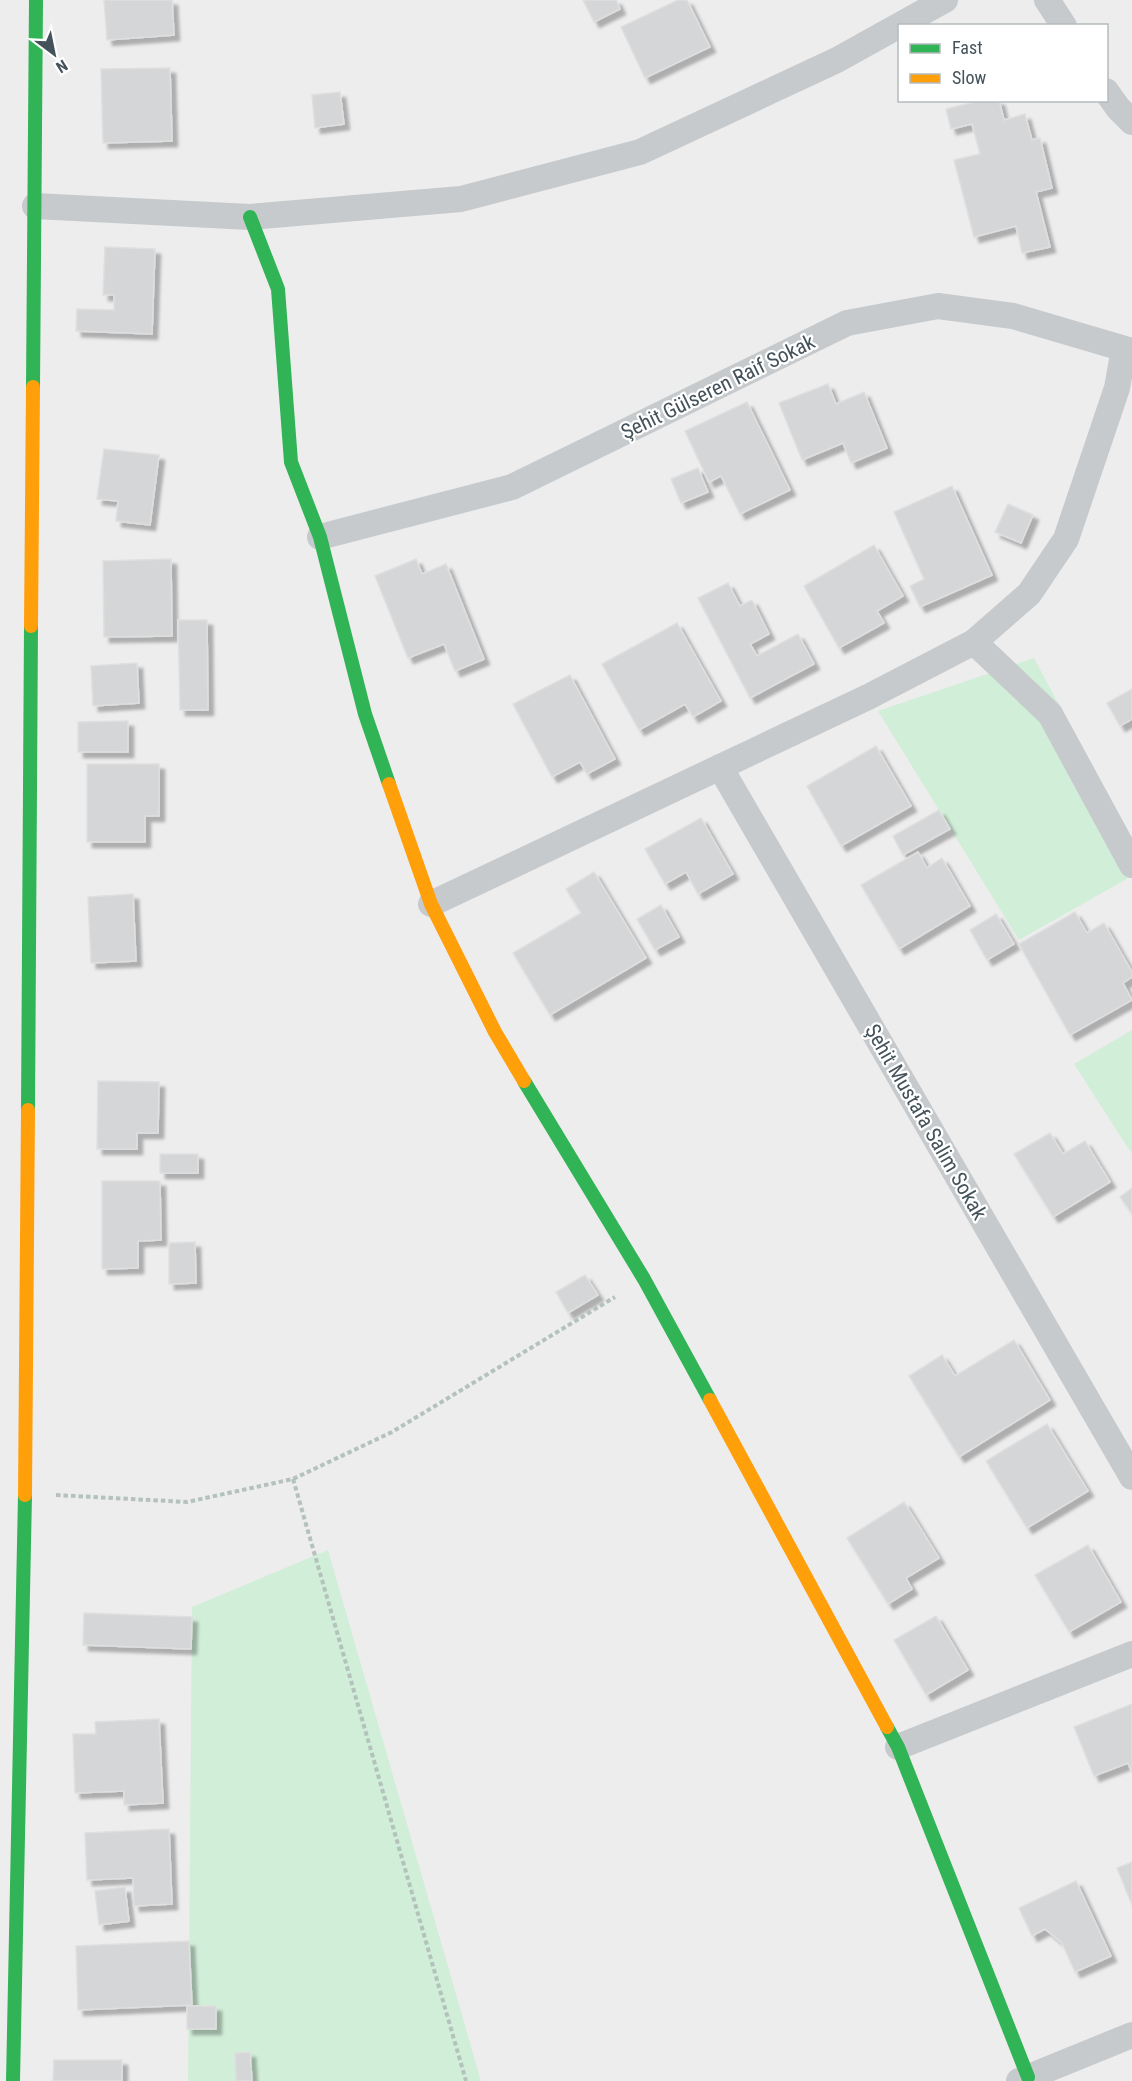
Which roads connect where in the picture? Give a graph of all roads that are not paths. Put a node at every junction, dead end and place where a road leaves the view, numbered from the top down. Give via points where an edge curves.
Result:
1 (36, 0) edge
2 (945, 0) edge
3 (1047, 0) edge
4 (902, 24) edge
5 (1063, 24) edge
6 (898, 26) edge
7 (1108, 92) edge
8 (1132, 122) edge
9 (35, 206) junction
10 (250, 217) junction
11 (1128, 350) edge
12 (320, 537) junction
13 (974, 642) junction
14 (720, 767) junction
15 (1132, 866) edge
16 (430, 904) junction
17 (1132, 1477) edge
18 (1132, 1654) edge
19 (898, 1747) junction
20 (1132, 2035) edge
21 (1023, 2079) edge
22 (13, 2081) edge

1 - 9 street
2 - 4 street
3 - 5 street
6 - 10 street via 837,60 640,152 461,199
7 - 8 street
9 - 10 street
9 - 22 street via 25,1493
10 - 12 street via 278,289 291,462
11 - 12 street, Şehit Gülseren Raif Sokak via 1013,316 938,306 847,323 512,487
11 - 13 street via 1066,539 1029,594
12 - 16 street via 365,714
13 - 14 street
13 - 15 street via 1050,714
14 - 16 street
14 - 17 street, Şehit Mustafa Salim Sokak
16 - 19 street via 495,1032 644,1279
18 - 19 street
19 - 21 street
20 - 21 street

